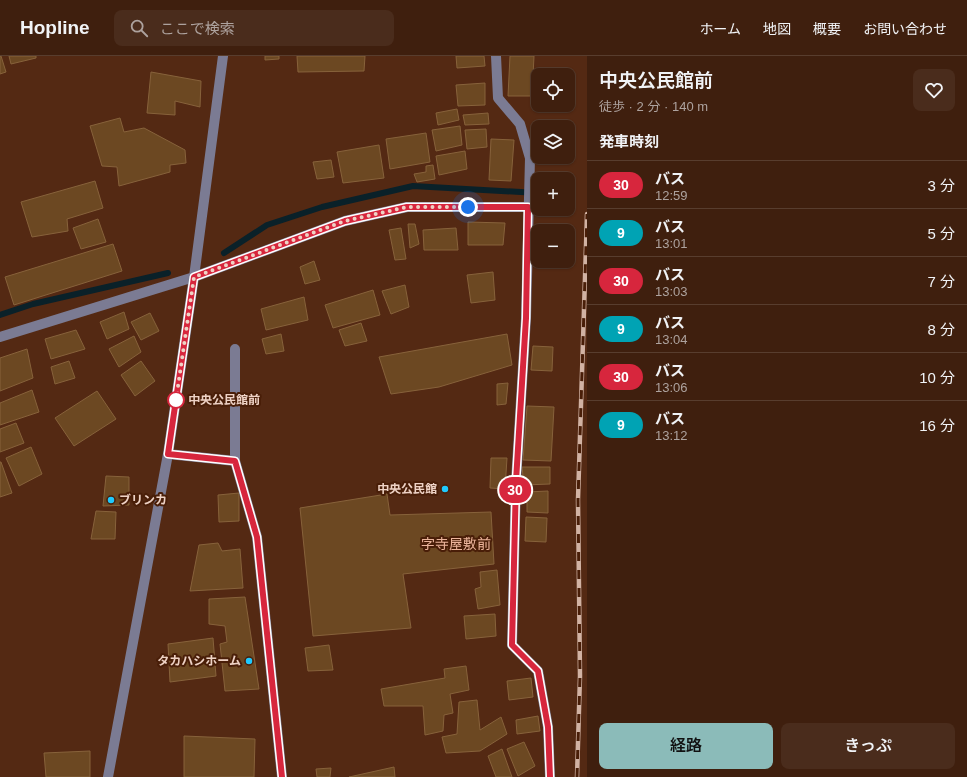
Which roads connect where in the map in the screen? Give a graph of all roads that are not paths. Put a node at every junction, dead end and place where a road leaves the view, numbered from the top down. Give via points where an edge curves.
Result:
1 (223, 56) edge
2 (496, 56) edge
3 (528, 203) junction
4 (194, 277) junction
5 (0, 337) edge
6 (235, 349) dead end
7 (168, 454) junction
8 (235, 461) junction
9 (108, 777) edge
10 (282, 777) edge
11 (550, 777) edge

1 - 4 street
2 - 3 street via 498,98 520,124 530,158
3 - 4 street via 407,207 345,221
3 - 11 street via 526,318 516,481 512,645 538,671 548,727
4 - 5 street
4 - 7 street
6 - 8 street
7 - 8 street
7 - 9 street
8 - 10 street via 257,537

